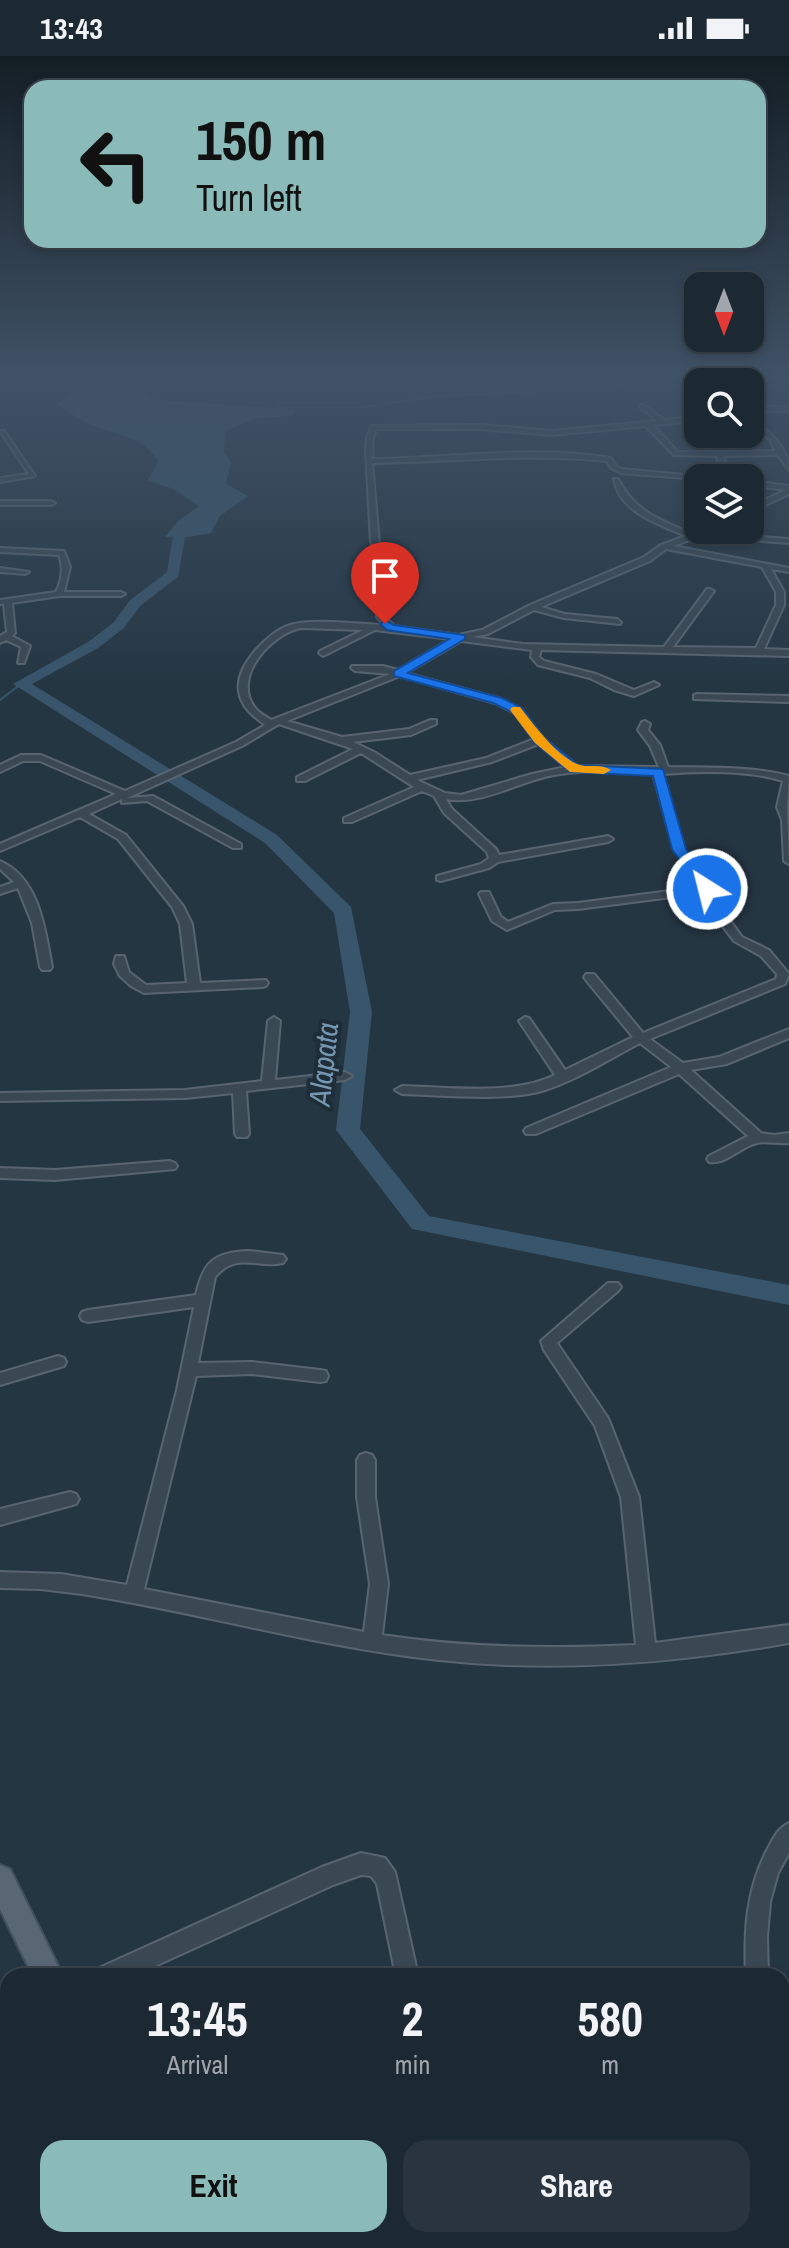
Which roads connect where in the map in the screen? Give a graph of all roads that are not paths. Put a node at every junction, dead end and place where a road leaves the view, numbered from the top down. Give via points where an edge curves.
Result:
1 (371, 480) edge
2 (616, 480) dead end
3 (764, 484) edge
4 (789, 487) edge
5 (764, 502) edge
6 (0, 503) edge
7 (51, 503) dead end
8 (684, 529) edge
9 (1, 537) edge
10 (764, 539) edge
11 (684, 540) edge
12 (789, 541) edge
13 (375, 543) dead end
14 (664, 547) junction
15 (1, 550) edge
16 (765, 566) junction
17 (0, 570) edge
18 (789, 570) edge
19 (25, 572) dead end
20 (710, 591) dead end
21 (59, 594) junction
22 (121, 594) dead end
23 (4, 601) edge
24 (533, 607) junction
25 (381, 610) dead end
26 (617, 622) dead end
27 (391, 628) junction
28 (371, 629) junction
29 (461, 637) junction
30 (3, 639) edge
31 (537, 647) junction
32 (667, 649) junction
33 (743, 651) junction
34 (323, 653) dead end
35 (789, 653) edge
36 (21, 661) dead end
37 (355, 668) dead end
38 (398, 674) junction
39 (654, 685) dead end
40 (697, 697) dead end
41 (789, 699) edge
42 (278, 721) junction
43 (433, 722) dead end
44 (645, 724) dead end
45 (342, 740) junction
46 (540, 740) junction
47 (361, 749) junction
48 (0, 769) edge
49 (575, 769) junction
50 (662, 772) junction
51 (412, 778) junction
52 (301, 779) dead end
53 (789, 779) edge
54 (422, 787) junction
55 (436, 791) junction
56 (126, 795) junction
57 (114, 801) junction
58 (82, 814) junction
59 (348, 820) dead end
60 (608, 839) dead end
61 (237, 846) dead end
62 (0, 848) edge
63 (495, 859) junction
64 (789, 861) edge
65 (0, 864) edge
66 (441, 878) dead end
67 (22, 883) junction
68 (707, 889) junction
69 (0, 891) edge
70 (485, 894) dead end
71 (120, 959) dead end
72 (46, 967) dead end
73 (590, 977) dead end
74 (262, 983) dead end
75 (194, 987) junction
76 (274, 1021) dead end
77 (525, 1021) dead end
78 (789, 1033) edge
79 (641, 1038) junction
80 (681, 1068) junction
81 (345, 1076) dead end
82 (564, 1078) junction
83 (268, 1085) junction
84 (239, 1088) junction
85 (402, 1090) dead end
86 (0, 1097) edge
87 (531, 1131) dead end
88 (242, 1134) dead end
89 (757, 1137) junction
90 (789, 1138) edge
91 (714, 1159) dead end
92 (170, 1166) dead end
93 (0, 1173) edge
94 (278, 1259) dead end
95 (613, 1287) dead end
96 (202, 1300) junction
97 (88, 1316) dead end
98 (58, 1362) dead end
99 (190, 1370) junction
100 (320, 1376) dead end
101 (0, 1379) edge
102 (366, 1460) dead end
103 (70, 1499) dead end
104 (0, 1517) edge
105 (0, 1580) edge
106 (134, 1593) junction
107 (789, 1634) edge
108 (372, 1641) junction
109 (647, 1654) junction
110 (789, 1834) edge
111 (0, 1879) edge
112 (44, 1968) edge
113 (125, 1968) edge
114 (405, 1968) edge
115 (757, 1968) edge

1 - 13 street
2 - 8 street via 647,519
3 - 4 street
4 - 5 street
6 - 7 street
9 - 15 street
10 - 12 street
11 - 14 street
14 - 16 street
14 - 24 street
15 - 21 street via 64,555 65,582
16 - 18 street
16 - 33 street via 780,592 779,611 759,651
17 - 19 street
20 - 32 street
21 - 22 street
21 - 23 street
23 - 30 street via 12,627
24 - 26 street
24 - 29 street via 485,632
25 - 27 street
27 - 28 street
27 - 29 street
28 - 34 street
28 - 42 street via 293,626 267,643 243,690 259,717 270,724
29 - 31 street
29 - 38 street
30 - 36 street via 26,646
31 - 32 street
31 - 39 street via 535,657 541,663 617,688 634,693
32 - 33 street
33 - 35 street
37 - 38 street
38 - 42 street
38 - 46 street via 498,701 518,711
40 - 41 street
42 - 45 street
42 - 56 street
43 - 45 street via 411,732
44 - 50 street
45 - 47 street
46 - 49 street
46 - 51 street via 489,760
47 - 51 street
47 - 52 street
48 - 56 street via 21,758 41,758
49 - 50 street
49 - 55 street via 462,798
50 - 53 street via 755,772
50 - 68 street via 679,849
51 - 54 street
53 - 64 street via 782,807
54 - 55 street
54 - 59 street
55 - 63 street via 448,811
56 - 57 street
57 - 58 street
57 - 61 street via 149,798
58 - 62 street
58 - 75 street via 122,837 177,906 186,924
60 - 63 street
63 - 66 street
65 - 67 street
67 - 69 street
67 - 72 street via 36,906
68 - 70 street via 553,907 507,927 496,919
68 - 79 street via 738,939 777,964 781,981
71 - 75 street via 119,968 144,989
73 - 79 street
74 - 75 street
76 - 83 street
77 - 82 street
78 - 80 street via 722,1061
79 - 80 street
79 - 82 street
80 - 87 street
80 - 89 street
81 - 83 street
82 - 85 street via 516,1092
83 - 84 street
84 - 86 street via 138,1096
84 - 88 street
89 - 90 street
89 - 91 street
92 - 93 street via 55,1175
94 - 96 street via 249,1254 218,1263 208,1275
95 - 109 street via 549,1341 602,1423 630,1497
96 - 97 street
96 - 99 street
98 - 101 street
99 - 100 street via 252,1368
99 - 106 street
102 - 108 street via 379,1584
103 - 104 street
105 - 106 street
106 - 108 street
107 - 109 street
108 - 109 street via 487,1656
110 - 115 street via 772,1858 755,1913
111 - 112 main road
113 - 114 street via 330,1875 369,1864 387,1880

